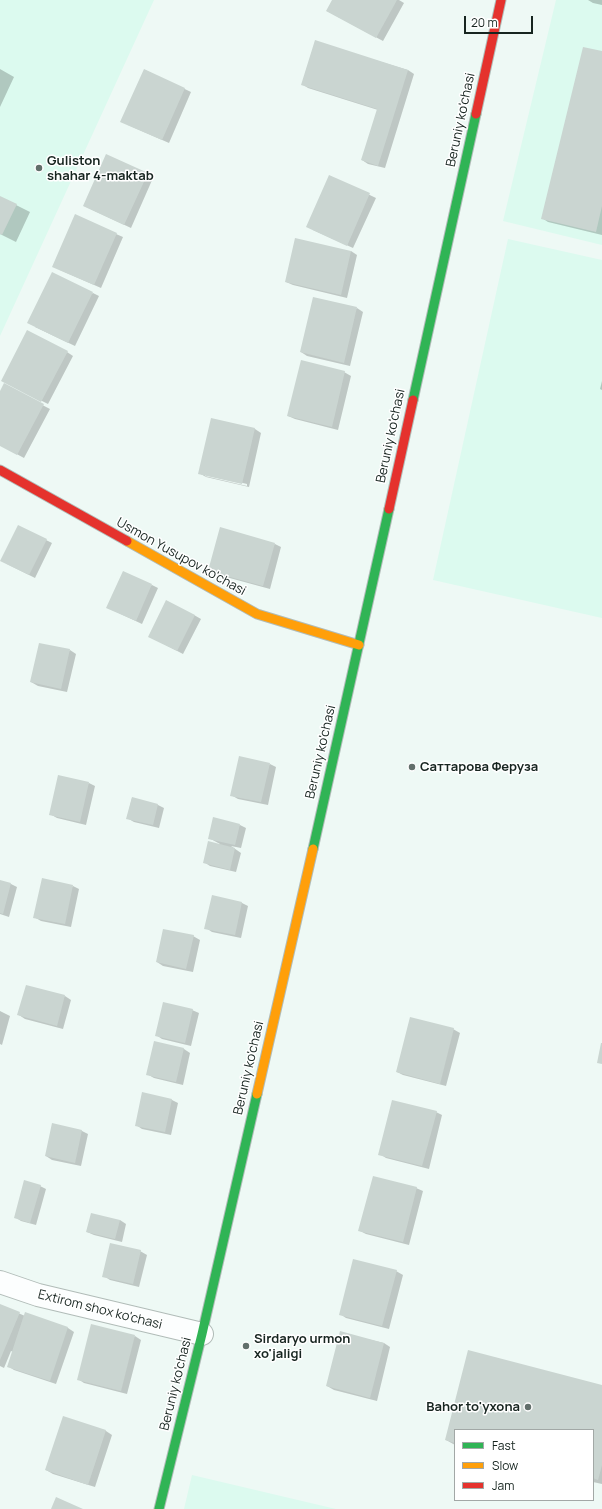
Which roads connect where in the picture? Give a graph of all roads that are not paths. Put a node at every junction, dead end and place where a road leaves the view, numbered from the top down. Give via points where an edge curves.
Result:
1 (501, 0) edge
2 (0, 470) edge
3 (359, 645) junction
4 (0, 1282) edge
5 (202, 1334) junction
6 (160, 1509) edge

1 - 3 street, Beruniy ko'chasi
2 - 3 street, Usmon Yusupov ko'chasi via 257,614
3 - 5 street, Beruniy ko'chasi
4 - 5 street, Extirom shox ko'chasi via 38,1295
5 - 6 street, Beruniy ko'chasi

